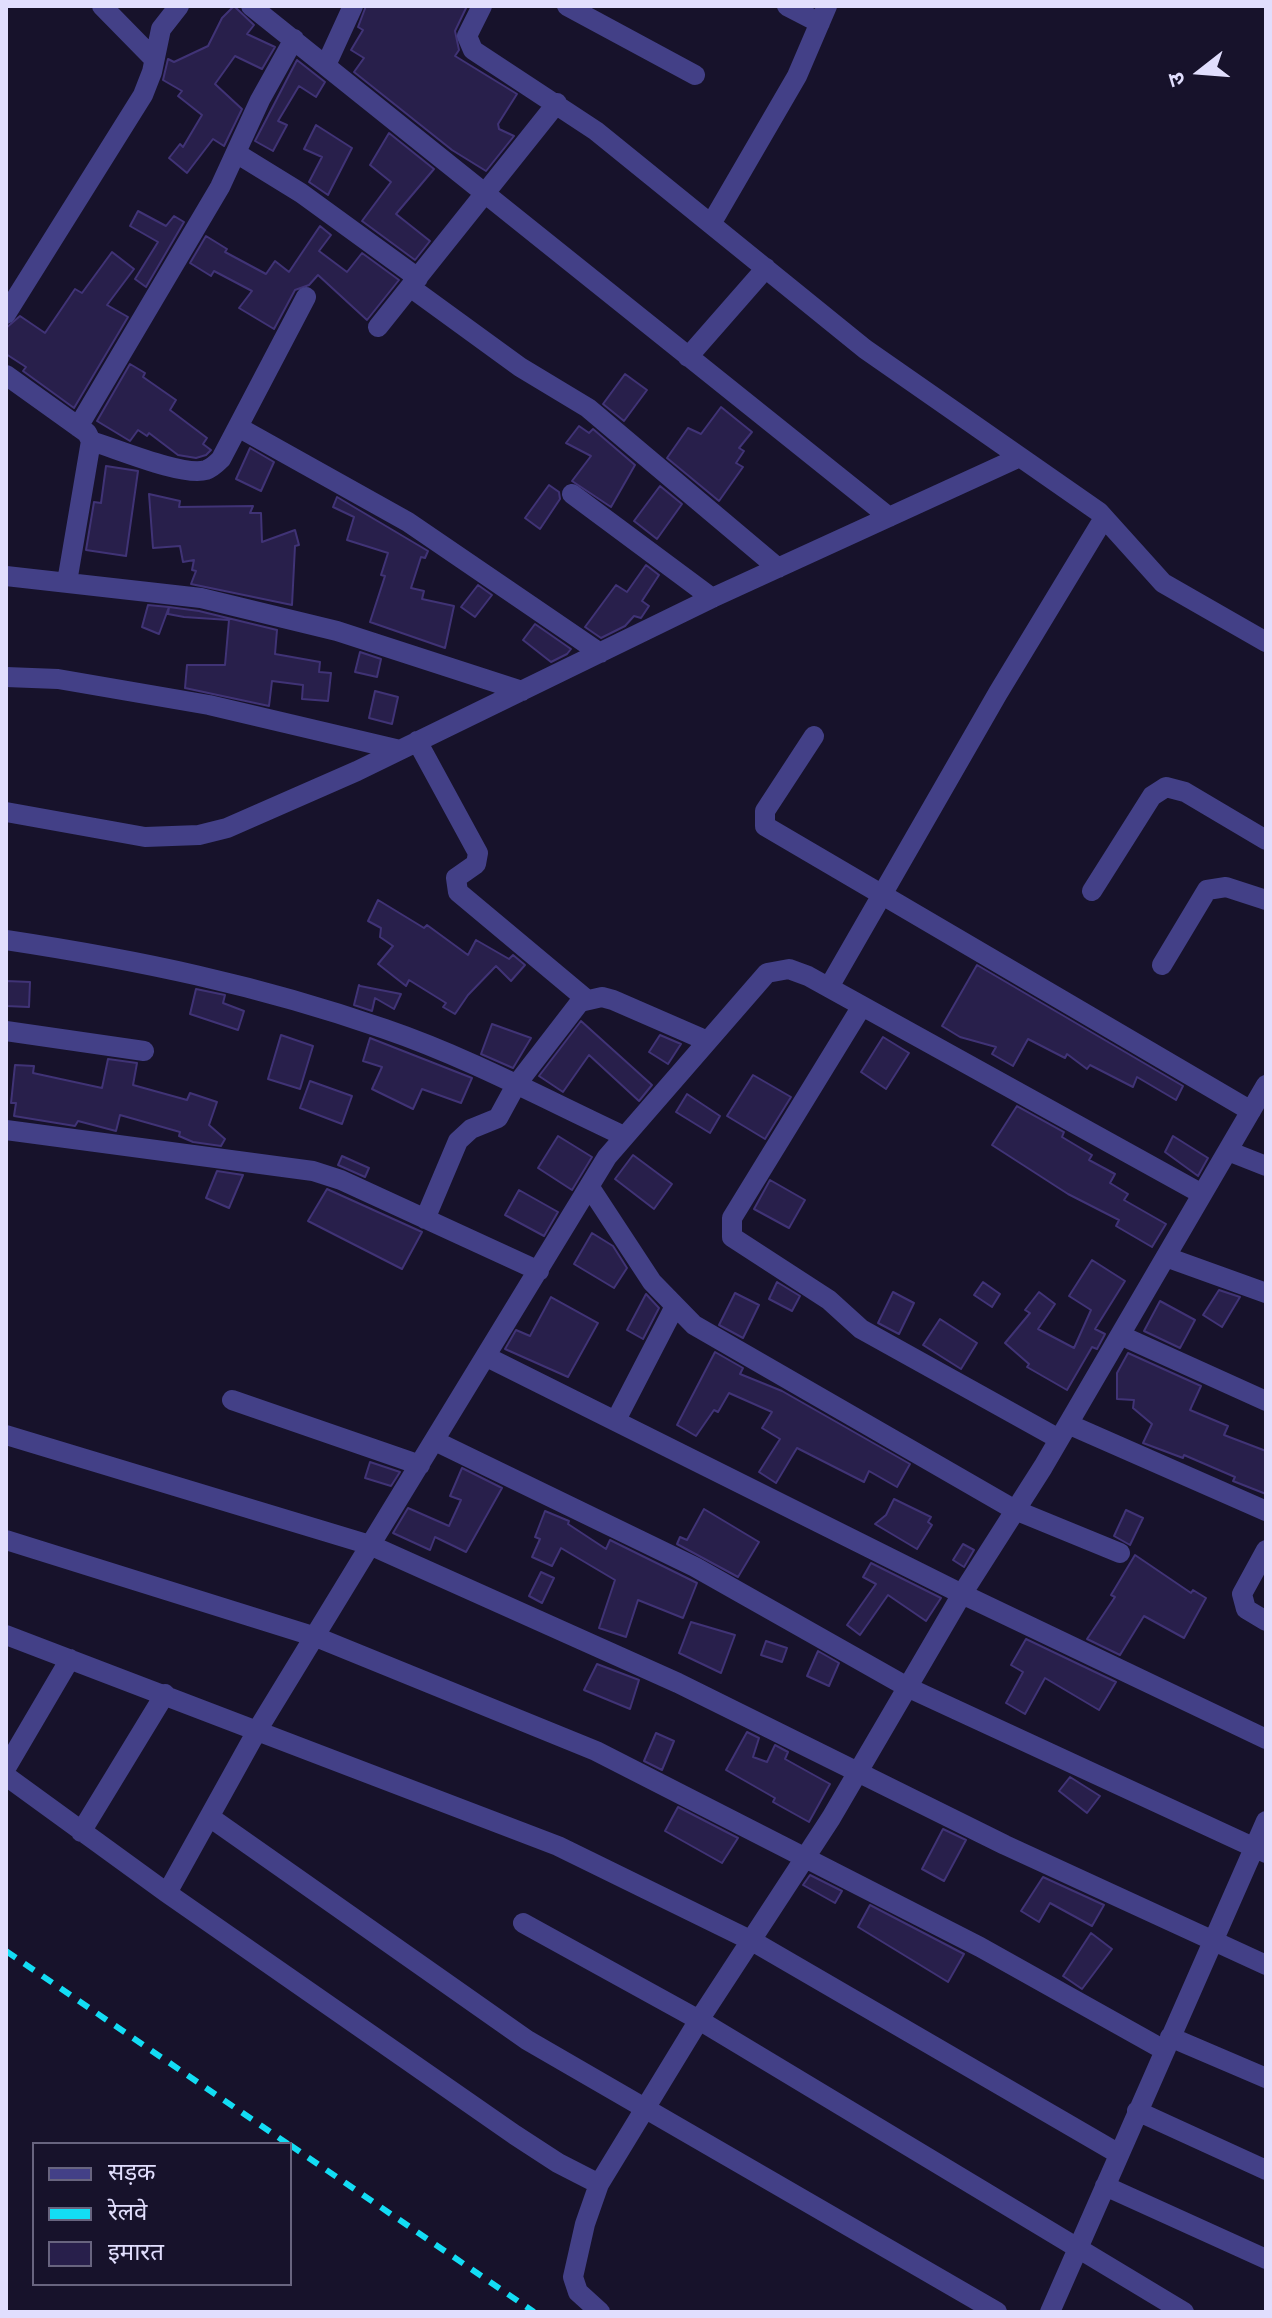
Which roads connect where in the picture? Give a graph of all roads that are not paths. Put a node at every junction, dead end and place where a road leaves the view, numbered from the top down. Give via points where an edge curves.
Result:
1 (102, 6) edge
2 (179, 6) edge
3 (251, 6) edge
4 (353, 6) edge
5 (482, 6) edge
6 (567, 6) edge
7 (787, 6) edge
8 (824, 14) edge
9 (294, 39) junction
10 (154, 59) junction
11 (326, 65) junction
12 (695, 75) dead end
13 (557, 103) junction
14 (236, 153) junction
15 (486, 192) junction
16 (711, 224) junction
17 (766, 268) junction
18 (414, 282) junction
19 (306, 297) dead end
20 (8, 306) edge
21 (378, 327) dead end
22 (688, 357) junction
23 (6, 375) edge
24 (238, 427) junction
25 (84, 434) junction
26 (1020, 457) junction
27 (572, 494) dead end
28 (889, 517) junction
29 (1104, 518) junction
30 (778, 568) junction
31 (6, 576) edge
32 (67, 582) junction
33 (712, 598) junction
34 (1266, 642) edge
35 (600, 653) junction
36 (6, 677) edge
37 (522, 691) junction
38 (814, 736) dead end
39 (409, 746) junction
40 (6, 812) edge
41 (1266, 840) edge
42 (1092, 891) dead end
43 (881, 897) junction
44 (1266, 900) edge
45 (6, 940) edge
46 (1162, 965) dead end
47 (829, 987) junction
48 (586, 999) junction
49 (862, 1006) junction
50 (6, 1031) edge
51 (705, 1040) junction
52 (144, 1051) dead end
53 (516, 1085) junction
54 (1266, 1085) edge
55 (1251, 1111) junction
56 (6, 1130) edge
57 (624, 1136) junction
58 (1228, 1151) junction
59 (1266, 1166) edge
60 (589, 1186) junction
61 (1202, 1194) junction
62 (425, 1219) junction
63 (1166, 1257) junction
64 (539, 1271) junction
65 (1266, 1293) edge
66 (674, 1308) junction
67 (1120, 1335) junction
68 (487, 1357) junction
69 (232, 1400) dead end
70 (1266, 1401) edge
71 (616, 1420) junction
72 (1064, 1431) junction
73 (6, 1435) edge
74 (435, 1441) junction
75 (420, 1465) junction
76 (1015, 1510) junction
77 (1266, 1511) edge
78 (6, 1540) edge
79 (370, 1545) junction
80 (1266, 1550) edge
81 (1120, 1553) dead end
82 (962, 1594) junction
83 (1266, 1621) edge
84 (6, 1635) edge
85 (316, 1637) junction
86 (70, 1659) junction
87 (909, 1688) junction
88 (165, 1694) junction
89 (258, 1729) junction
90 (1266, 1739) edge
91 (6, 1768) edge
92 (860, 1770) junction
93 (6, 1776) edge
94 (211, 1818) junction
95 (1266, 1821) edge
96 (81, 1832) junction
97 (1260, 1850) edge
98 (806, 1856) junction
99 (167, 1893) junction
100 (523, 1923) dead end
101 (1212, 1941) junction
102 (754, 1942) junction
103 (1266, 1965) edge
104 (699, 2020) junction
105 (1167, 2043) junction
106 (1266, 2078) edge
107 (645, 2111) junction
108 (1137, 2111) junction
109 (1119, 2154) junction
110 (1266, 2170) edge
111 (599, 2184) junction
112 (1105, 2186) junction
113 (1078, 2247) junction
114 (1266, 2259) edge
115 (600, 2312) edge
116 (997, 2312) edge
117 (1050, 2312) edge
118 (1184, 2312) edge

1 - 10 street
2 - 10 street via 161,29
3 - 9 street
4 - 11 street
5 - 13 street via 467,36 469,46
6 - 12 street
7 - 8 street
8 - 16 street via 797,76
9 - 11 street
9 - 14 street
10 - 20 street via 143,95
11 - 15 street
13 - 15 street
13 - 16 street
14 - 18 street via 301,193
14 - 25 street
15 - 18 street
15 - 22 street
16 - 17 street
17 - 22 street
17 - 26 street via 865,349
18 - 21 street
18 - 30 street via 509,359 621,433
19 - 24 street
22 - 28 street
23 - 25 street
24 - 25 street via 221,459 206,470 186,469
24 - 35 street via 408,522
25 - 32 street
26 - 28 street
26 - 29 street
27 - 33 street
28 - 30 street
29 - 34 street via 1163,583
29 - 43 street
30 - 33 street
31 - 32 street
32 - 37 street via 216,601 337,631
33 - 35 street
35 - 37 street
36 - 39 street via 58,679
37 - 39 street
38 - 43 street via 765,811 763,824
39 - 40 street via 227,828 199,835 145,837
39 - 48 street via 478,853 476,864 456,878 458,892
41 - 42 street via 1185,792 1166,787 1152,796
43 - 47 street
43 - 55 street
44 - 46 street via 1226,887 1207,890
45 - 53 street via 233,981 386,1029
47 - 49 street
47 - 51 street via 789,969 767,973
48 - 51 street via 613,1000
48 - 53 street
49 - 61 street
49 - 72 street via 732,1218 732,1237 829,1300 861,1329
50 - 52 street
51 - 57 street
53 - 57 street
53 - 62 street via 498,1118 458,1141
54 - 55 street
55 - 58 street
56 - 62 street via 290,1167 341,1180
57 - 60 street
58 - 59 street
58 - 61 street
60 - 64 street
60 - 66 street
61 - 63 street
62 - 64 street
63 - 65 street
63 - 67 street
64 - 68 street
66 - 71 street
66 - 76 street via 694,1325
67 - 70 street
67 - 72 street
68 - 71 street
68 - 74 street
69 - 75 street
71 - 82 street
72 - 76 street
72 - 77 street
73 - 79 street
74 - 75 street
74 - 87 street via 695,1567
75 - 79 street
76 - 81 street
76 - 82 street
78 - 85 street
79 - 85 street
79 - 92 street
80 - 83 street via 1242,1594 1246,1609
82 - 87 street
82 - 90 street
84 - 86 street
85 - 89 street
85 - 98 street via 596,1751
86 - 88 street
86 - 91 street
87 - 92 street
87 - 97 street
88 - 89 street
88 - 96 street
89 - 94 street
89 - 102 street via 558,1846
92 - 98 street
92 - 101 street via 1005,1845
93 - 96 street
94 - 99 street
94 - 107 street via 527,2040
95 - 97 street
96 - 99 street
97 - 101 street
98 - 102 street
98 - 105 street
99 - 111 street via 558,2163
100 - 104 street
101 - 103 street
101 - 105 street
102 - 104 street
102 - 109 street
104 - 107 street
104 - 113 street
105 - 106 street
105 - 108 street
107 - 111 street
107 - 116 street
108 - 109 street
108 - 110 street
109 - 112 street
111 - 115 street via 573,2277 578,2292
112 - 113 street
112 - 114 street
113 - 117 street
113 - 118 street

